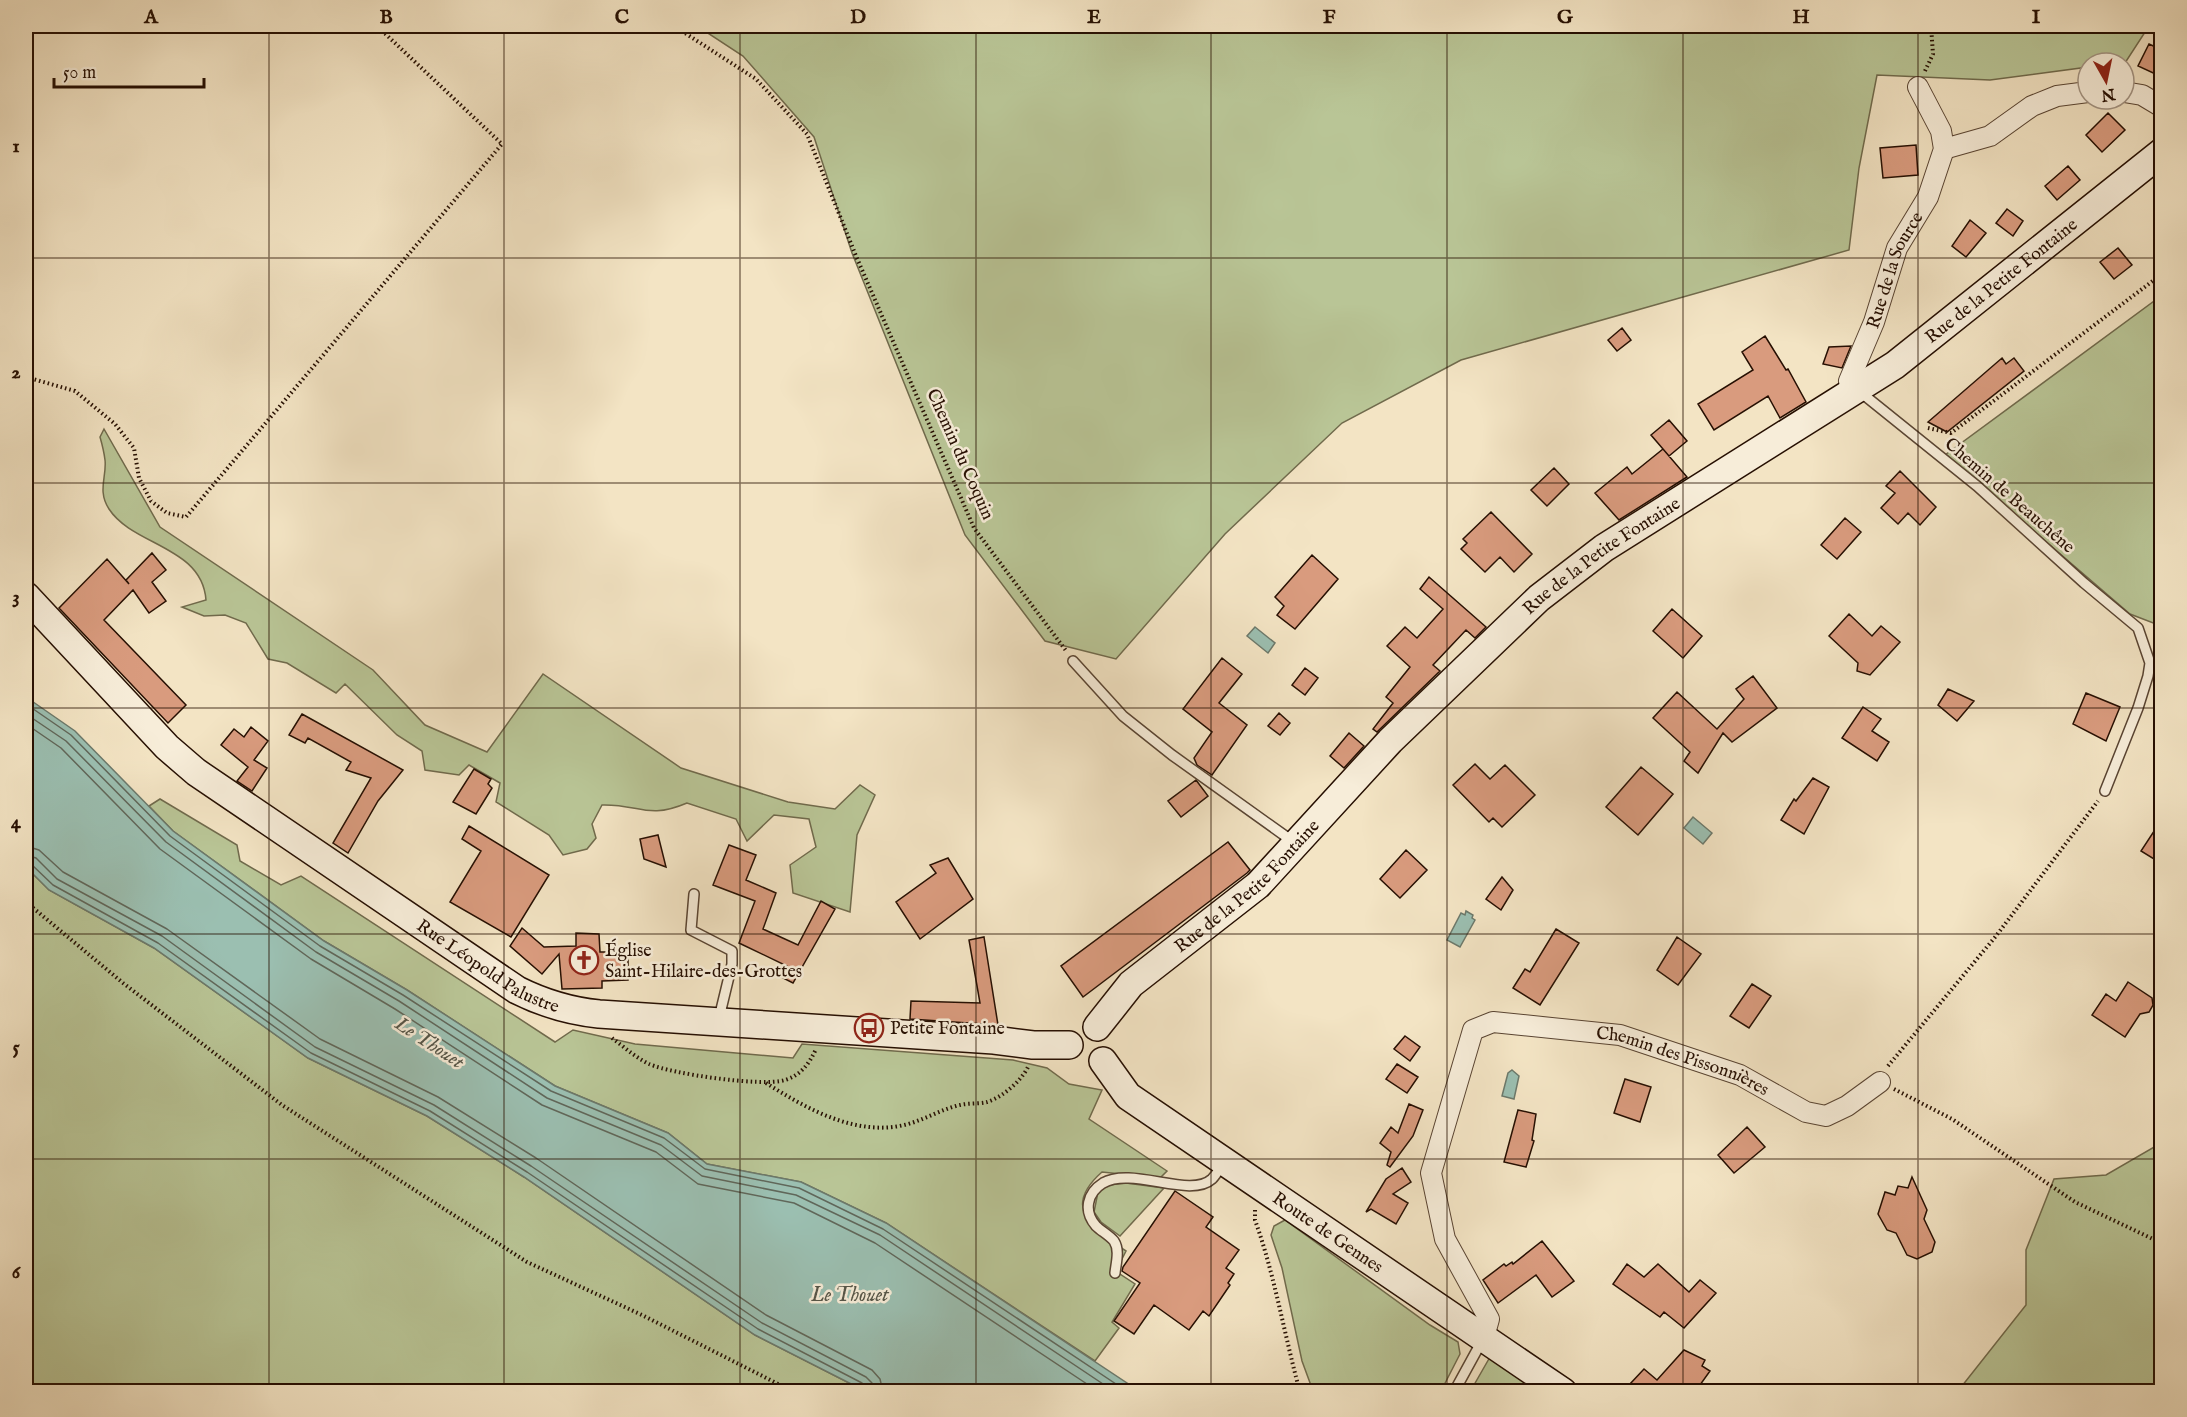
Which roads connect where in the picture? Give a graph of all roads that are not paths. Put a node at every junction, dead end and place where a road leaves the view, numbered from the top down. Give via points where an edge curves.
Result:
1 (1918, 87) road end
2 (2076, 94) edge
3 (2136, 94) edge
4 (2162, 107) edge
5 (1944, 149) junction
6 (2162, 152) edge
7 (1857, 390) junction
8 (26, 596) edge
9 (1073, 661) road end
10 (2105, 791) road end
11 (1296, 844) junction
12 (694, 894) dead end
13 (718, 1022) junction
14 (1097, 1027) junction
15 (1069, 1045) junction
16 (1103, 1060) junction
17 (1880, 1082) road end
18 (1224, 1163) junction
19 (1115, 1273) dead end
20 (1484, 1337) junction
21 (1454, 1392) edge
22 (1563, 1392) edge

1 - 5 street via 1941,131
2 - 5 street via 2032,106 1990,136
3 - 4 street
5 - 7 street, Rue de la Source via 1928,197 1897,248 1874,322 1849,381
6 - 7 main road, Rue de la Petite Fontaine via 1895,365
7 - 10 lane, Chemin de Beauchêne via 1902,423 2138,628 2150,663 2148,676
7 - 11 main road, Rue de la Petite Fontaine via 1604,548 1539,598 1390,741
8 - 13 main road, Rue Léopold Palustre via 167,747 213,785 518,990 571,1011
9 - 11 lane via 1123,716
11 - 14 main road, Rue de la Petite Fontaine via 1258,885 1131,984
12 - 13 lane via 691,930 732,951
13 - 15 main road, Rue Léopold Palustre
14 - 15 main road via 1078,1029
14 - 16 main road via 1109,1042
15 - 16 main road via 1078,1062 1090,1065
16 - 18 main road, Route de Gennes via 1128,1096
17 - 20 street, Chemin des Pissonnières via 1826,1116 1806,1112 1740,1075 1620,1035 1492,1022 1473,1030 1431,1173 1445,1239 1489,1319
18 - 19 lane via 1210,1181 1197,1185 1132,1177 1112,1178 1096,1188 1087,1203 1089,1217 1114,1241 1118,1253
18 - 20 main road, Route de Gennes
20 - 21 lane
20 - 22 main road, Route de Gennes

